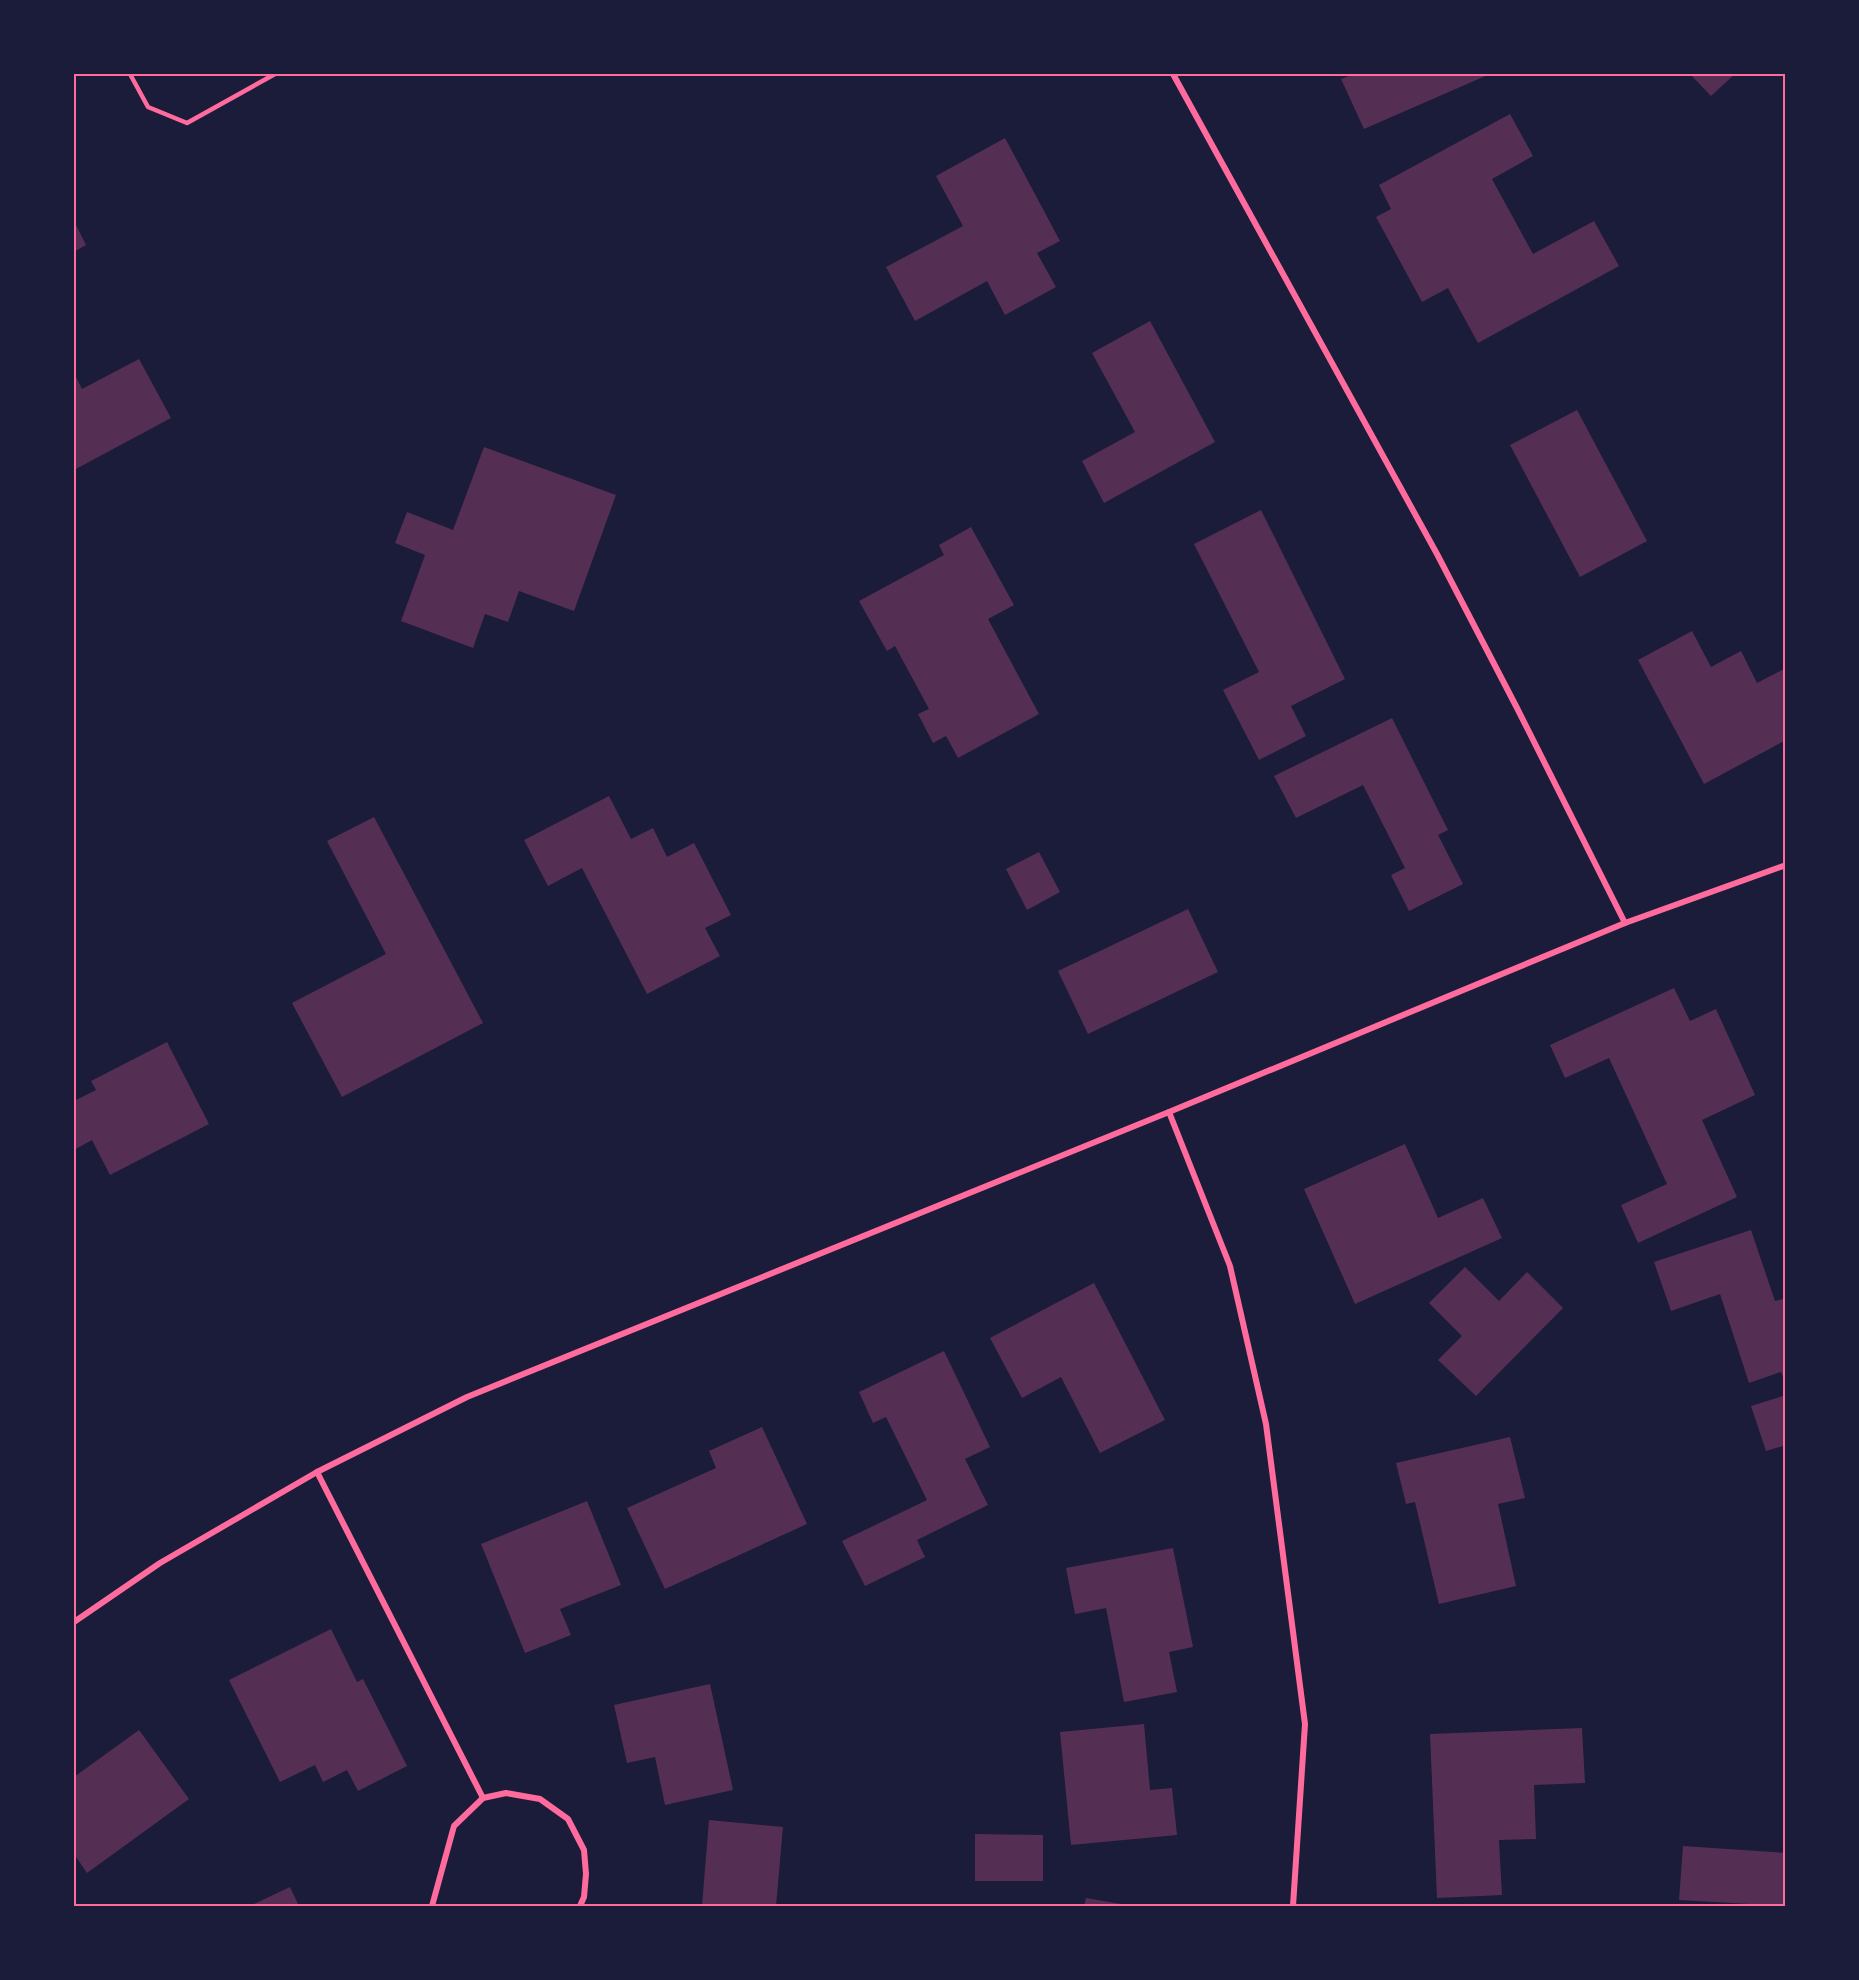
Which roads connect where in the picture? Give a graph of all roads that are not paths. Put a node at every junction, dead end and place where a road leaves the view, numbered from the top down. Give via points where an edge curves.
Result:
1 (130, 74) edge
2 (275, 74) edge
3 (1173, 74) edge
4 (1785, 866) edge
5 (1625, 922) junction
6 (1169, 1112) junction
7 (317, 1472) junction
8 (74, 1622) edge
9 (483, 1798) junction
10 (432, 1906) edge
11 (580, 1906) edge
12 (1293, 1906) edge

1 - 2 lane via 148,106 187,123
3 - 5 street via 1437,554
4 - 5 street
5 - 6 street
6 - 7 street via 467,1397
6 - 12 street via 1230,1266 1266,1424 1305,1724
7 - 8 street via 160,1563
7 - 9 street
9 - 10 street via 453,1826
9 - 11 street via 506,1793 540,1799 568,1819 584,1850 586,1874

